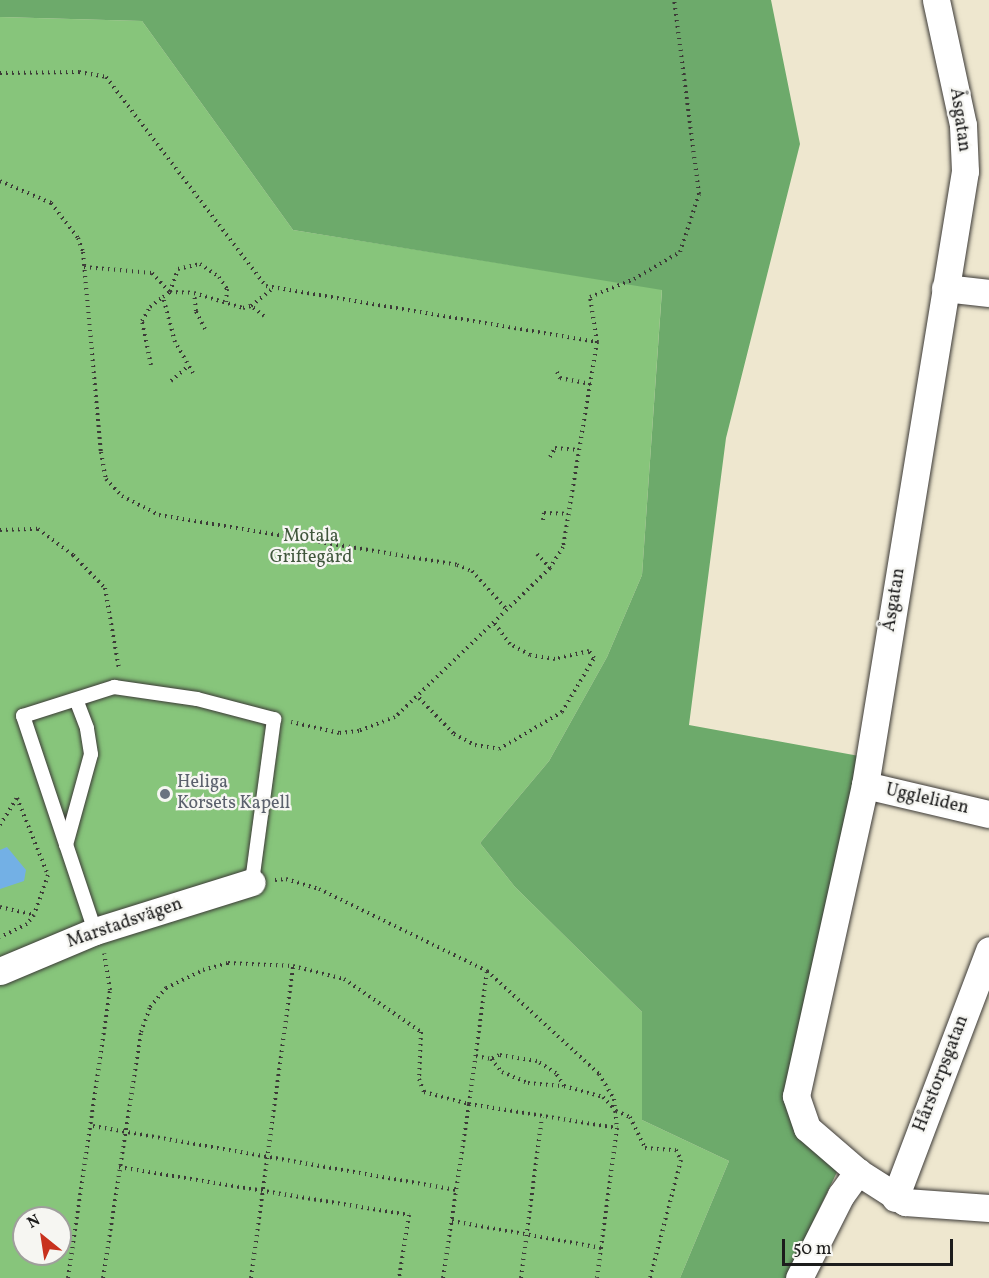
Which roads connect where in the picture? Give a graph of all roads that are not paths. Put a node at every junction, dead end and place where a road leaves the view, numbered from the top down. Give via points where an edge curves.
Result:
1 (936, 0) edge
2 (945, 288) junction
3 (989, 293) edge
4 (75, 700) junction
5 (865, 785) junction
6 (989, 814) edge
7 (66, 845) junction
8 (252, 882) joint
9 (95, 931) junction
10 (989, 952) edge
11 (0, 971) edge
12 (858, 1172) junction
13 (895, 1198) junction
14 (989, 1208) edge
15 (799, 1278) edge

1 - 2 street, Åsgatan via 965,144 965,171
2 - 3 street
2 - 5 street, Åsgatan
4 - 7 lane via 87,728 91,754 85,789
4 - 7 lane via 23,716
4 - 8 lane via 121,688 197,699 274,719
5 - 6 street, Uggleliden
5 - 12 street, Åsgatan via 796,1096 807,1128
7 - 9 lane
8 - 9 street, Marstadsvägen
9 - 11 street, Marstadsvägen
10 - 13 street, Hårstorpsgatan
12 - 13 street, Åsgatan
12 - 15 street via 841,1195
13 - 14 street

